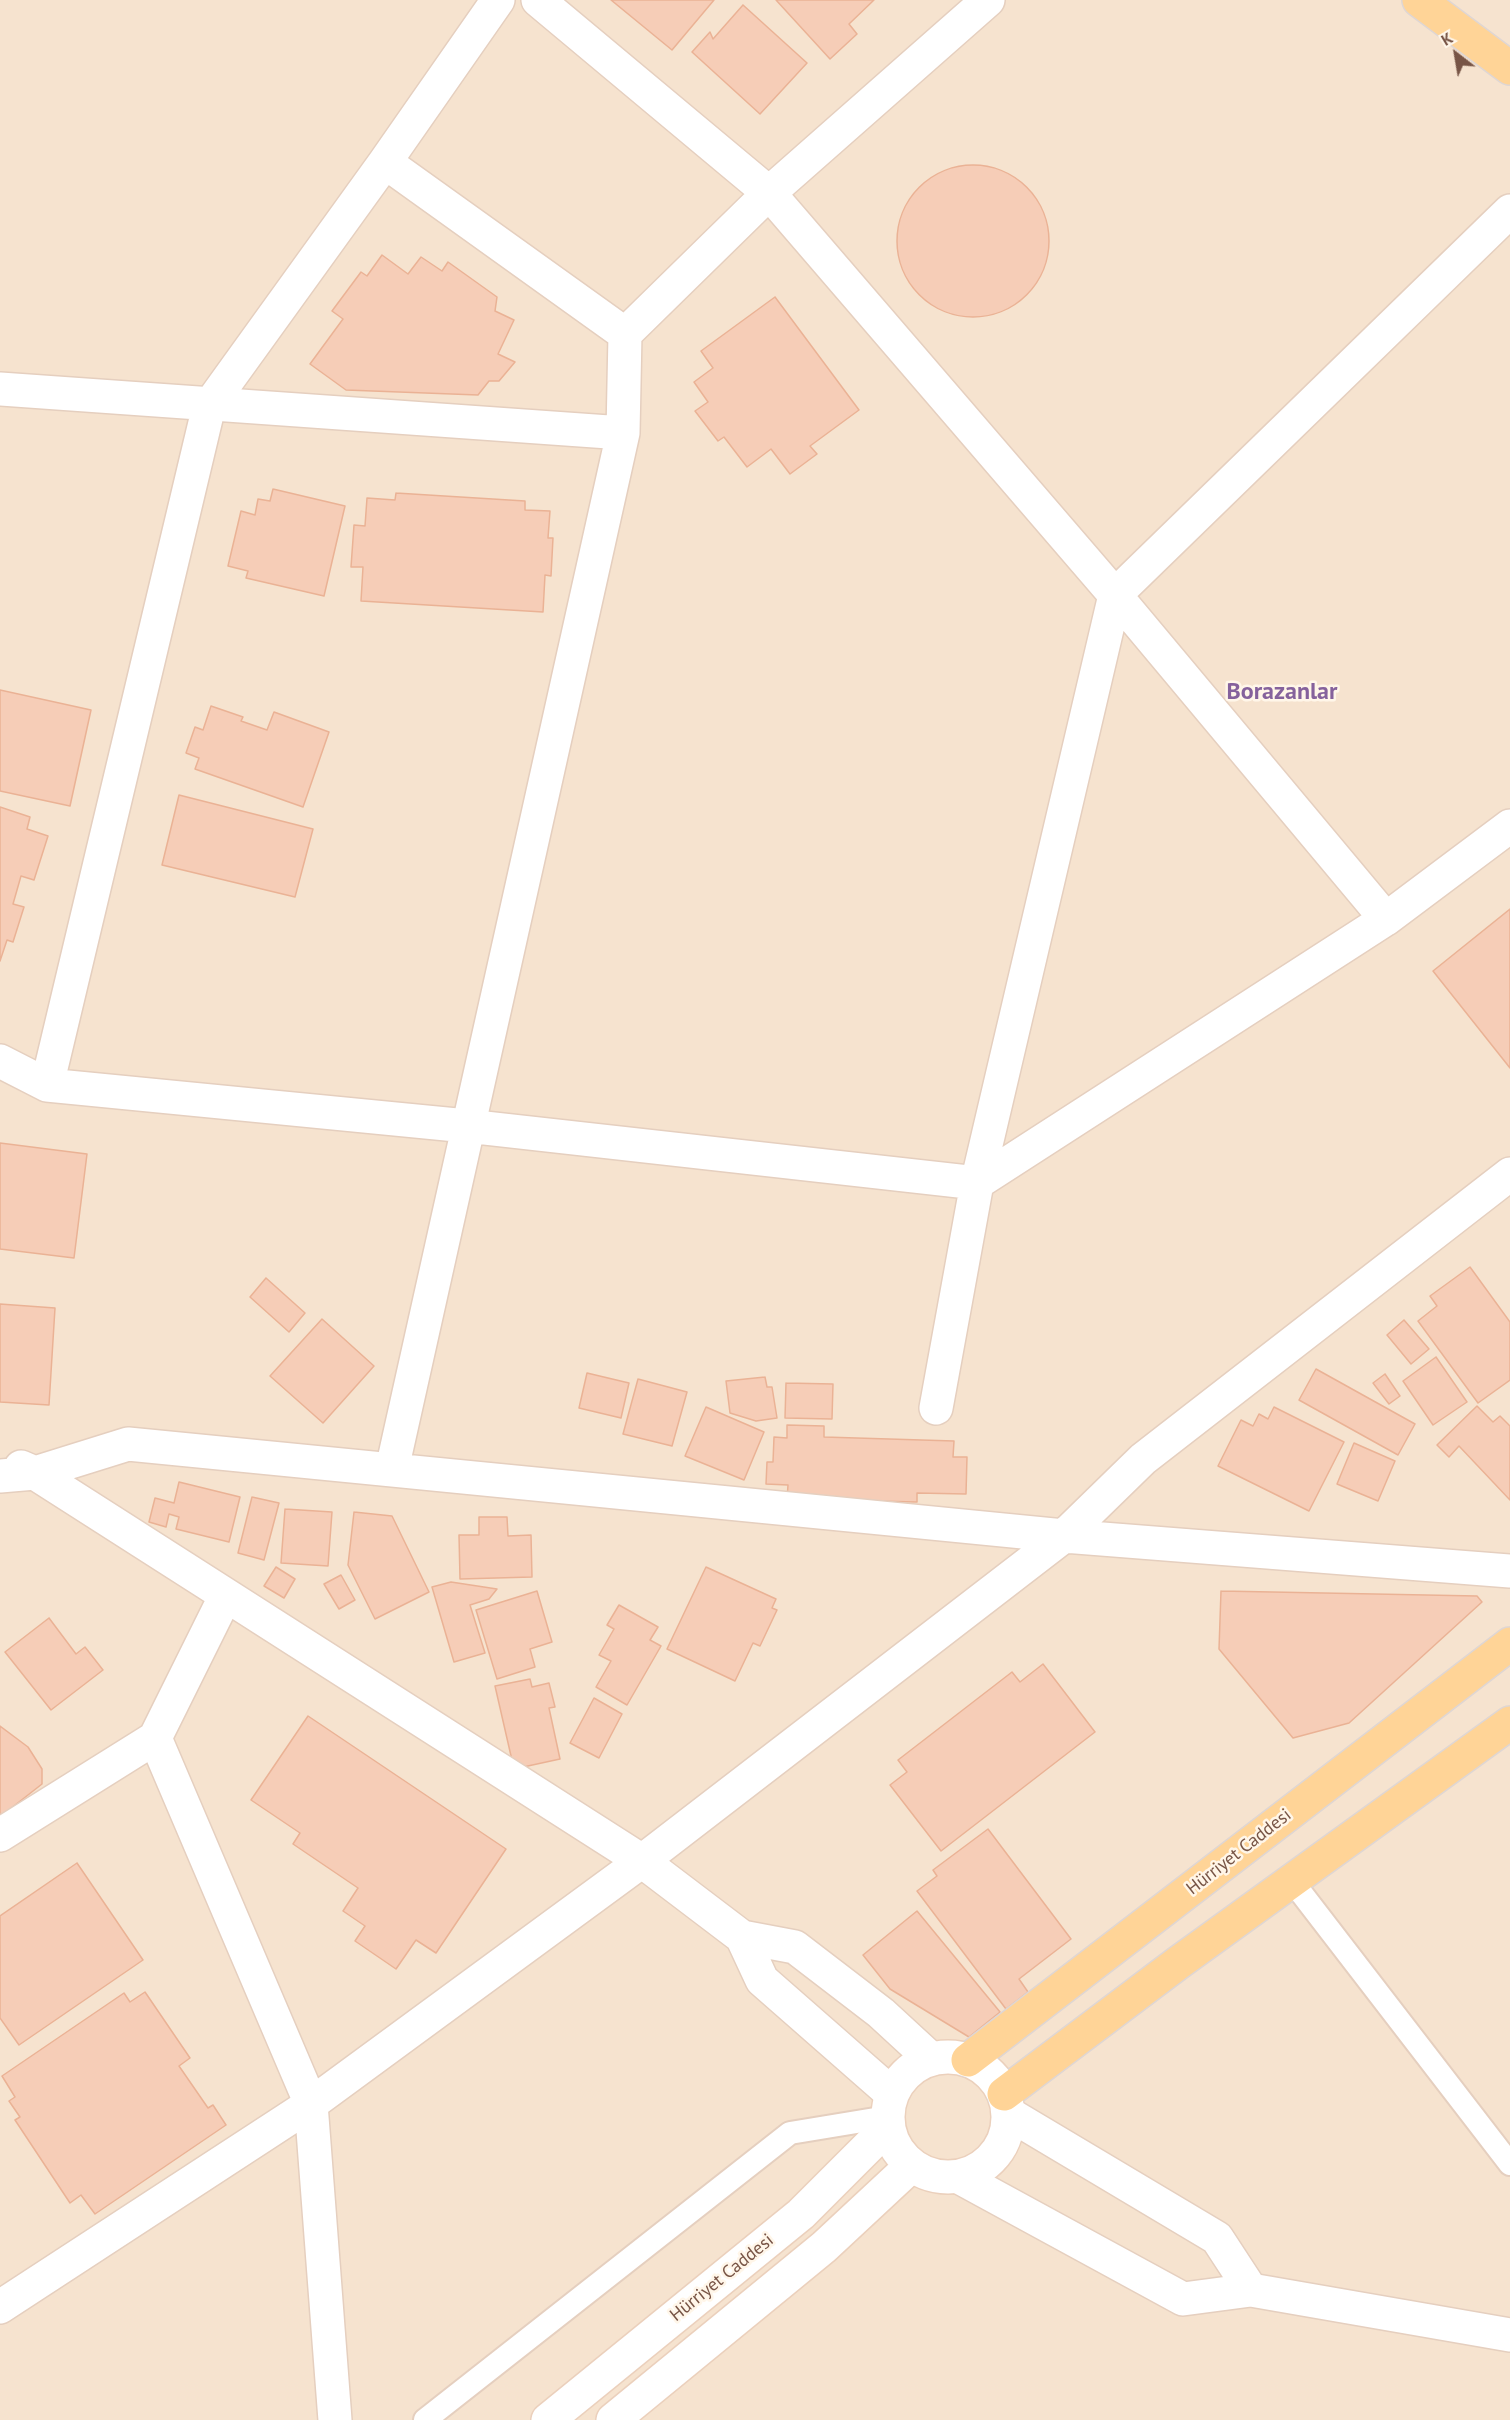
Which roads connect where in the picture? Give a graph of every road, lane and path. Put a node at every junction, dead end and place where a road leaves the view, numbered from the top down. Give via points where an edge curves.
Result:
1 (498, 0) edge
2 (538, 0) edge
3 (1419, 0) edge
4 (983, 1) edge
5 (1510, 68) edge
6 (385, 162) junction
7 (769, 193) junction
8 (1510, 211) edge
9 (625, 334) junction
10 (0, 389) edge
11 (209, 405) junction
12 (623, 433) junction
13 (1115, 595) junction
14 (1510, 826) edge
15 (1386, 919) junction
16 (0, 1061) edge
17 (47, 1085) junction
18 (467, 1126) junction
19 (1510, 1174) edge
20 (977, 1183) junction
21 (936, 1408) dead end
22 (0, 1458) edge
23 (392, 1469) junction
24 (35, 1473) junction
25 (0, 1476) edge
26 (1064, 1536) junction
27 (1510, 1570) edge
28 (226, 1595) junction
29 (1510, 1644) edge
30 (1510, 1723) edge
31 (155, 1738) junction
32 (0, 1835) edge
33 (642, 1861) junction
34 (1292, 1881) junction
35 (742, 1937) junction
36 (931, 2059) junction
37 (968, 2060) junction
38 (311, 2104) junction
39 (1006, 2104) junction
40 (889, 2113) junction
41 (1510, 2164) edge
42 (911, 2166) junction
43 (959, 2177) junction
44 (1251, 2290) junction
45 (0, 2307) edge
46 (1510, 2335) edge
47 (335, 2420) edge
48 (425, 2420) edge
49 (548, 2420) edge
50 (613, 2420) edge

1 - 6 street
2 - 7 street
3 - 5 main road
4 - 7 street
6 - 9 street
6 - 11 street
7 - 9 street
7 - 13 street
8 - 13 street
9 - 12 street
10 - 11 street
11 - 12 street
11 - 17 street
12 - 18 street
13 - 15 street
13 - 20 street
14 - 15 street
15 - 20 street
16 - 17 street
17 - 18 street
18 - 20 street
18 - 23 street
19 - 26 street via 1143,1459
20 - 21 street
22 - 24 street
23 - 24 street via 128,1444
23 - 26 street
24 - 25 street
24 - 28 street
26 - 27 street
26 - 33 street
28 - 31 street
28 - 33 street
29 - 37 main road, Hürriyet Caddesi
30 - 34 main road
31 - 32 street
31 - 38 street
33 - 35 street
33 - 38 street
34 - 39 main road via 1178,1963
34 - 41 lane
35 - 36 street via 795,1947 881,2013
35 - 40 street via 762,1980
36 - 37 street via 944,2056
36 - 40 street via 907,2072
37 - 39 street via 998,2082
38 - 45 street
38 - 47 street
39 - 43 street via 1007,2131 1000,2148 990,2162
39 - 44 street via 1217,2238
40 - 42 street via 892,2142
40 - 48 lane via 790,2133
40 - 49 street, Hürriyet Caddesi via 801,2214
42 - 43 street via 926,2174
42 - 50 street via 824,2247
43 - 44 street via 1183,2299
44 - 46 street

